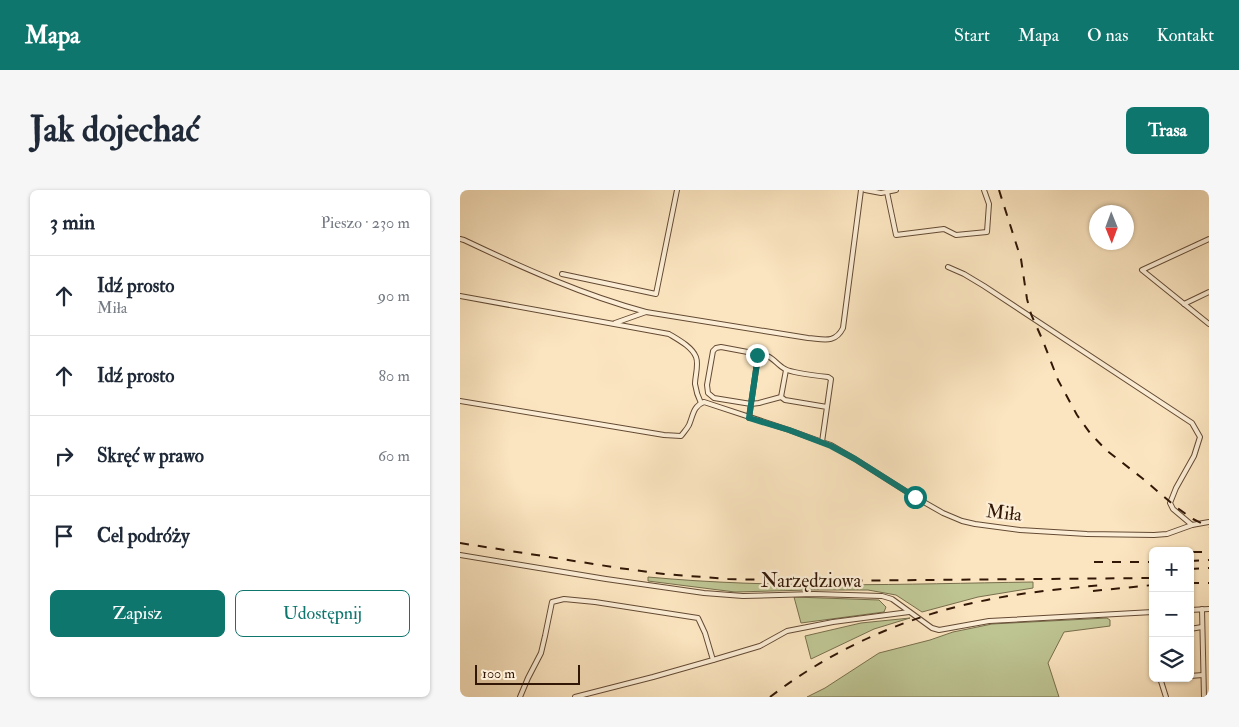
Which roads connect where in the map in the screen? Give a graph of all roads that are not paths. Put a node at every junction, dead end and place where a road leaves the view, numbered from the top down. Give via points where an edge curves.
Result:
1 (677, 190) edge
2 (861, 190) edge
3 (865, 190) edge
4 (896, 190) edge
5 (984, 190) edge
6 (887, 192) junction
7 (460, 239) edge
8 (1209, 239) edge
9 (948, 267) dead end
10 (562, 274) dead end
11 (1209, 292) edge
12 (460, 296) edge
13 (1184, 304) junction
14 (646, 312) junction
15 (613, 324) junction
16 (1209, 324) edge
17 (758, 356) junction
18 (786, 370) junction
19 (781, 396) junction
20 (460, 401) edge
21 (701, 403) junction
22 (751, 404) junction
23 (827, 407) junction
24 (749, 418) junction
25 (822, 442) junction
26 (1209, 522) edge
27 (1192, 525) junction
28 (460, 555) edge
29 (1202, 609) junction
30 (1209, 609) edge
31 (1194, 610) edge
32 (909, 612) junction
33 (1149, 612) edge
34 (1202, 627) junction
35 (1194, 628) edge
36 (1209, 651) edge
37 (1203, 652) junction
38 (713, 660) junction
39 (1203, 675) junction
40 (1194, 676) edge
41 (1161, 682) edge
42 (520, 697) edge
43 (575, 697) edge
44 (1166, 697) edge
45 (1204, 697) edge

1 - 10 lane via 656,294
2 - 14 lane via 843,328 839,335 830,339 808,338
3 - 6 lane
4 - 6 lane
5 - 6 lane via 989,204 987,232 956,235 944,229 896,235
7 - 14 lane via 576,290
8 - 13 lane via 1142,270
9 - 27 lane via 984,286 1192,423 1200,437 1170,503
11 - 13 lane
12 - 15 lane
13 - 16 lane
14 - 15 lane
15 - 21 lane via 669,334 688,347 697,360 695,385
17 - 18 lane via 770,356
17 - 22 lane
17 - 22 lane via 716,348 707,386 708,393 714,398
18 - 19 lane
18 - 23 lane via 831,379
19 - 22 lane
19 - 23 lane via 785,400
20 - 21 lane via 681,436
21 - 24 lane, Miła
22 - 24 lane
23 - 25 lane
24 - 25 lane, Miła
25 - 27 lane, Miła via 943,513 974,524 1086,534 1154,535
26 - 27 lane, Miła
28 - 32 lane, Narzędziowa via 704,593 878,596 892,599
29 - 30 lane
29 - 31 lane
29 - 34 lane
32 - 33 lane, Narzędziowa via 932,628 943,630 989,621
32 - 38 lane via 787,631 760,646
34 - 35 lane
34 - 37 lane
36 - 37 lane
37 - 39 lane
38 - 42 lane via 698,618 564,599 552,602 541,653
38 - 43 lane
39 - 40 lane
39 - 45 lane
41 - 44 lane

